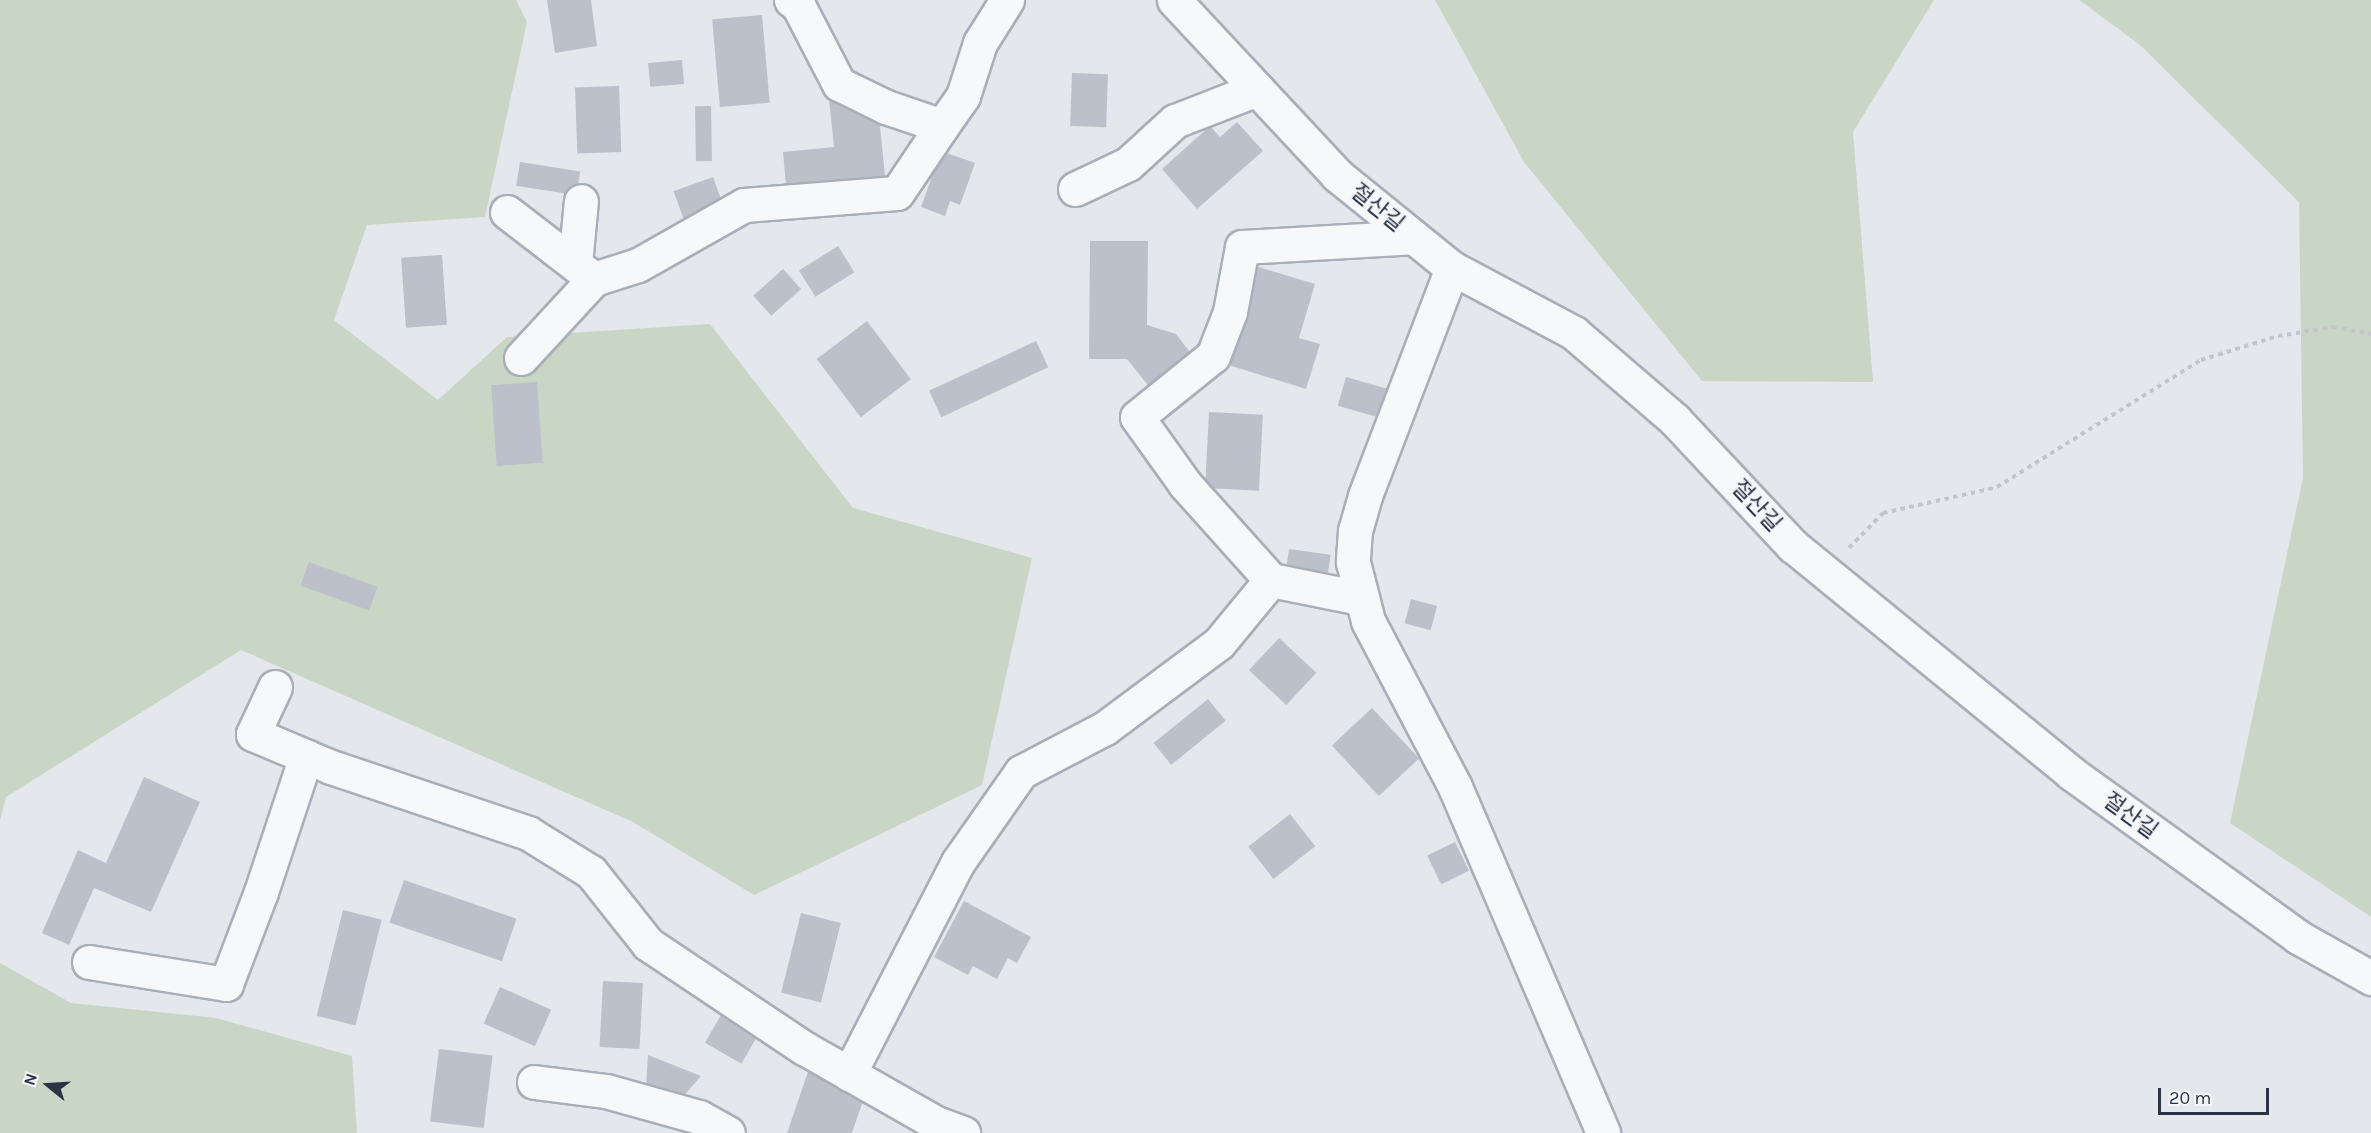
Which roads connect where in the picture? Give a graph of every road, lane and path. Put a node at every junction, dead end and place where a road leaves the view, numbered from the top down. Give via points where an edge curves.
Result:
1 (791, 0) edge
2 (1007, 0) edge
3 (1174, 0) edge
4 (1257, 89) junction
5 (942, 126) junction
6 (1075, 189) dead end
7 (581, 201) dead end
8 (507, 212) dead end
9 (1413, 237) junction
10 (1452, 268) junction
11 (585, 272) junction
12 (2371, 334) edge
13 (521, 358) dead end
14 (1825, 572) junction
15 (1271, 579) junction
16 (1360, 598) junction
17 (275, 687) dead end
18 (306, 756) junction
19 (90, 962) dead end
20 (2371, 978) edge
21 (849, 1074) junction
22 (534, 1082) dead end
23 (942, 1130) edge
24 (728, 1133) edge
25 (1603, 1133) edge

1 - 5 street via 798,5 839,84 886,107
2 - 5 street via 980,43 963,96
3 - 4 street, 절산길
4 - 6 street via 1175,121 1128,164
4 - 9 street, 절산길 via 1337,175
5 - 11 street via 897,194 744,205 638,265
7 - 11 street
8 - 11 street
9 - 10 street, 절산길
9 - 15 street via 1242,247 1230,312 1213,356 1137,417 1185,484
10 - 14 street, 절산길 via 1574,333 1675,420 1794,546
10 - 16 street via 1358,519 1353,562
11 - 13 street
12 - 14 path via 2333,327 2278,336 2201,360 1997,487 1883,513
14 - 20 street, 절산길 via 2071,773 2298,937
15 - 16 street
15 - 21 street via 1220,643 1106,728 1021,772 958,862
16 - 25 street via 1368,621 1455,787
17 - 18 street via 253,734
18 - 19 street via 226,984
18 - 21 street via 528,833 591,872 648,944
21 - 23 street
22 - 24 street via 606,1091 699,1118

